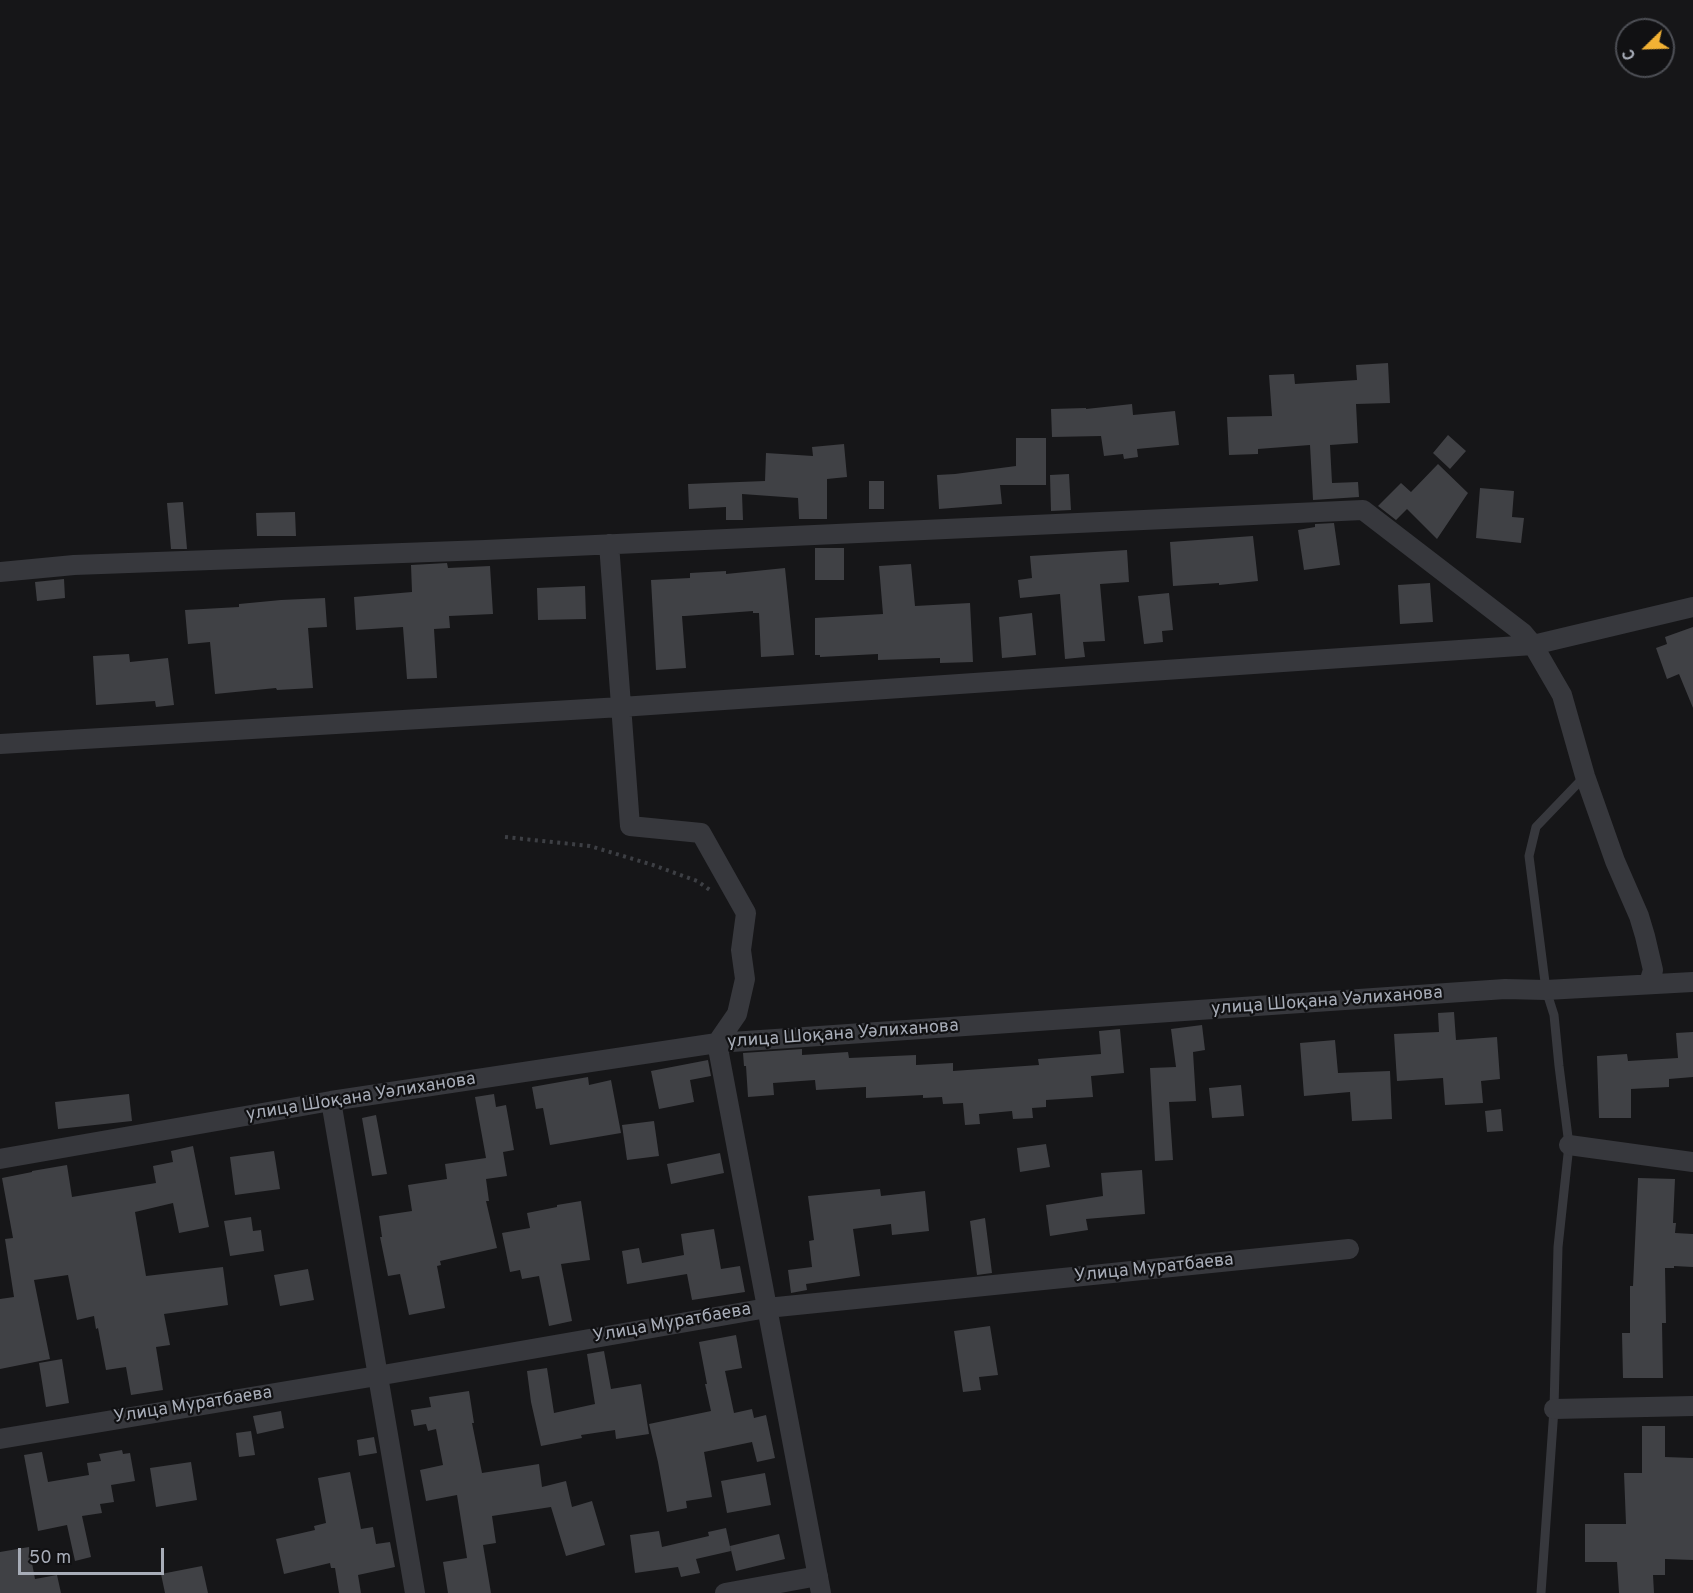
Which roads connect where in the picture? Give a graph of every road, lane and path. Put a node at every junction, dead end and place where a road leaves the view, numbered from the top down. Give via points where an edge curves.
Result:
1 (609, 544) junction
2 (0, 572) edge
3 (1693, 607) edge
4 (1533, 645) junction
5 (621, 707) junction
6 (0, 744) edge
7 (1585, 776) junction
8 (505, 837) dead end
9 (716, 894) dead end
10 (1693, 982) edge
11 (1649, 983) junction
12 (1546, 990) junction
13 (717, 1043) junction
14 (331, 1101) junction
15 (1569, 1145) junction
16 (0, 1159) edge
17 (1693, 1162) edge
18 (1349, 1250) dead end
19 (767, 1308) junction
20 (377, 1376) junction
21 (1693, 1406) edge
22 (1554, 1409) junction
23 (0, 1439) edge
24 (819, 1585) edge
25 (415, 1593) edge
26 (725, 1593) edge
27 (1541, 1593) edge

1 - 2 street via 74,565
1 - 4 street via 1363,510
1 - 5 street
3 - 4 street
4 - 5 street
4 - 7 street via 1562,695
5 - 6 street
5 - 13 street via 630,825 701,833 746,913 741,950 745,979 737,1014
7 - 11 street via 1639,916 1653,970
7 - 12 lane via 1536,827 1528,856
8 - 9 path via 590,846 697,881
10 - 11 street, улица Шоқана Уәлиханова
11 - 12 street, улица Шоқана Уәлиханова
12 - 13 street, улица Шоқана Уәлиханова via 1481,991
12 - 15 lane via 1554,1015
13 - 14 street, улица Шоқана Уәлиханова
13 - 19 street
14 - 16 street, улица Шоқана Уәлиханова
14 - 20 street
15 - 17 street
15 - 22 lane via 1558,1247
18 - 19 street, Улица Муратбаева
19 - 20 street, Улица Муратбаева
19 - 24 street
20 - 23 street, Улица Муратбаева
20 - 25 street
21 - 22 street
22 - 27 lane
24 - 26 street

